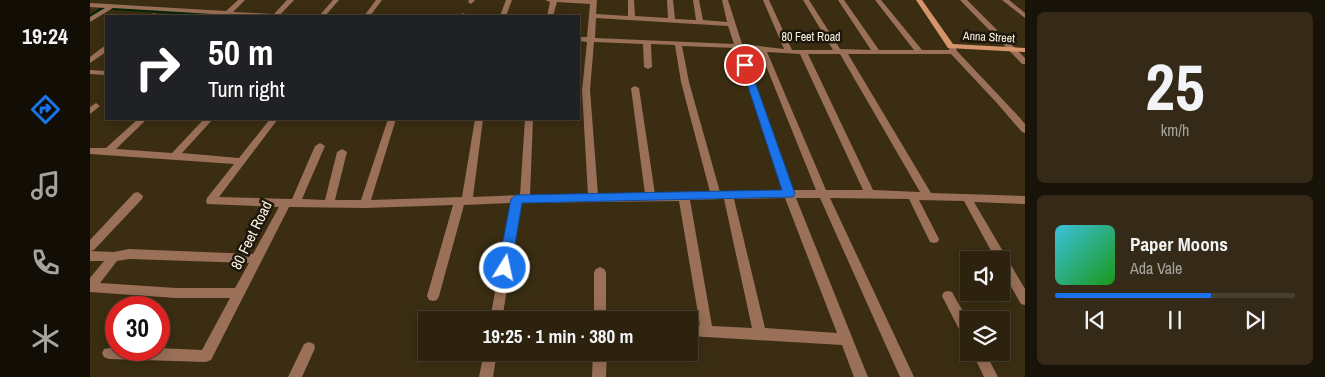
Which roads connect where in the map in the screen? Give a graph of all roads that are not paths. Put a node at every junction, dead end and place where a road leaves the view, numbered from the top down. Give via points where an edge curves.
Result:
1 (242, 0) edge
2 (291, 0) edge
3 (336, 0) edge
4 (379, 0) edge
5 (509, 0) edge
6 (548, 0) edge
7 (554, 0) edge
8 (631, 0) edge
9 (670, 0) edge
10 (696, 0) edge
11 (725, 0) edge
12 (766, 0) edge
13 (806, 0) edge
14 (841, 0) edge
15 (878, 0) edge
16 (919, 0) edge
17 (963, 0) edge
18 (1005, 0) edge
19 (594, 1) edge
20 (90, 5) edge
21 (109, 8) junction
22 (228, 13) junction
23 (259, 15) edge
24 (275, 15) edge
25 (323, 15) edge
26 (368, 15) edge
27 (503, 15) edge
28 (550, 15) edge
29 (593, 16) junction
30 (1025, 16) edge
31 (632, 19) junction
32 (90, 20) edge
33 (672, 21) junction
34 (700, 22) junction
35 (731, 24) junction
36 (580, 39) edge
37 (591, 40) junction
38 (647, 42) junction
39 (678, 44) junction
40 (739, 46) junction
41 (952, 49) junction
42 (1012, 49) junction
43 (105, 50) edge
44 (764, 50) junction
45 (875, 50) junction
46 (1025, 50) edge
47 (839, 51) junction
48 (919, 51) junction
49 (789, 52) junction
50 (803, 52) junction
51 (90, 61) edge
52 (1025, 62) edge
53 (648, 67) dead end
54 (90, 72) edge
55 (105, 73) edge
56 (582, 88) edge
57 (635, 88) dead end
58 (142, 120) edge
59 (208, 120) edge
60 (273, 120) edge
61 (392, 120) edge
62 (479, 120) edge
63 (529, 120) edge
64 (1025, 130) edge
65 (320, 146) dead end
66 (90, 151) edge
67 (108, 151) junction
68 (342, 152) dead end
69 (175, 155) junction
70 (242, 161) junction
71 (789, 194) junction
72 (823, 194) junction
73 (870, 194) junction
74 (138, 196) dead end
75 (722, 196) junction
76 (912, 196) junction
77 (684, 197) junction
78 (928, 197) junction
79 (650, 198) junction
80 (967, 198) junction
81 (521, 199) junction
82 (593, 199) junction
83 (463, 200) junction
84 (1025, 200) edge
85 (291, 203) junction
86 (329, 203) junction
87 (365, 204) junction
88 (934, 239) dead end
89 (90, 247) edge
90 (90, 256) edge
91 (114, 257) junction
92 (257, 259) junction
93 (600, 272) dead end
94 (90, 287) edge
95 (239, 293) junction
96 (433, 296) dead end
97 (948, 296) dead end
98 (1025, 300) edge
99 (498, 311) edge
100 (600, 311) edge
101 (960, 318) edge
102 (698, 330) edge
103 (707, 331) junction
104 (760, 335) junction
105 (846, 339) junction
106 (308, 348) dead end
107 (170, 355) edge
108 (489, 361) edge
109 (600, 361) edge
110 (983, 361) edge
111 (295, 377) edge
112 (486, 377) edge
113 (599, 377) edge
114 (861, 377) edge
115 (907, 377) edge
116 (991, 377) edge

1 - 22 street
2 - 24 street
3 - 25 street
4 - 26 street
5 - 27 street
6 - 7 street
7 - 19 street
7 - 28 street
8 - 31 street
9 - 33 street
10 - 34 street
11 - 35 street
12 - 49 street
13 - 47 street
14 - 45 street
15 - 48 street
16 - 41 main road
17 - 42 street
18 - 30 street
19 - 29 street
20 - 21 street
21 - 22 street
21 - 32 street
22 - 23 street
29 - 31 street
29 - 37 street
31 - 33 street
33 - 34 street
34 - 35 street
35 - 40 street
36 - 37 street, 80 Feet Road
37 - 38 street, 80 Feet Road
37 - 56 street
38 - 39 street, 80 Feet Road
38 - 53 street
39 - 40 street, 80 Feet Road
39 - 75 street via 685,82
40 - 44 street, 80 Feet Road
40 - 71 street
41 - 42 main road, Anna Street
41 - 48 street, 80 Feet Road
41 - 64 street
42 - 46 main road, Anna Street
42 - 52 street
43 - 51 street
44 - 49 street, 80 Feet Road
44 - 72 street
45 - 47 street, 80 Feet Road
45 - 48 street, 80 Feet Road
47 - 50 street, 80 Feet Road
47 - 78 street
49 - 50 street, 80 Feet Road
50 - 73 street
54 - 55 street
56 - 82 street
57 - 79 street
58 - 67 street
59 - 69 street
60 - 70 street, 80 Feet Road
61 - 87 street
62 - 83 street
63 - 81 street
65 - 85 street
66 - 67 street
67 - 69 street
68 - 86 street
69 - 70 street
70 - 85 street, 80 Feet Road via 211,201
71 - 72 street
71 - 75 street
71 - 105 street
72 - 73 street
72 - 115 street
73 - 76 street
74 - 89 street
75 - 77 street
75 - 104 street
76 - 78 street
76 - 88 street
77 - 79 street
77 - 103 street
78 - 80 street
79 - 82 street
80 - 84 street
80 - 98 street
81 - 82 street
81 - 83 street
81 - 99 street
83 - 87 street
83 - 96 street
85 - 86 street
85 - 92 street, 80 Feet Road
86 - 87 street
90 - 91 street
91 - 92 street via 129,254
91 - 94 street
92 - 95 street, 80 Feet Road
93 - 100 street
94 - 95 street via 176,293
95 - 107 street, 80 Feet Road via 206,356
97 - 101 street
102 - 103 street
103 - 104 street
104 - 105 street
105 - 114 street
106 - 111 street
108 - 112 street
109 - 113 street
110 - 116 street

